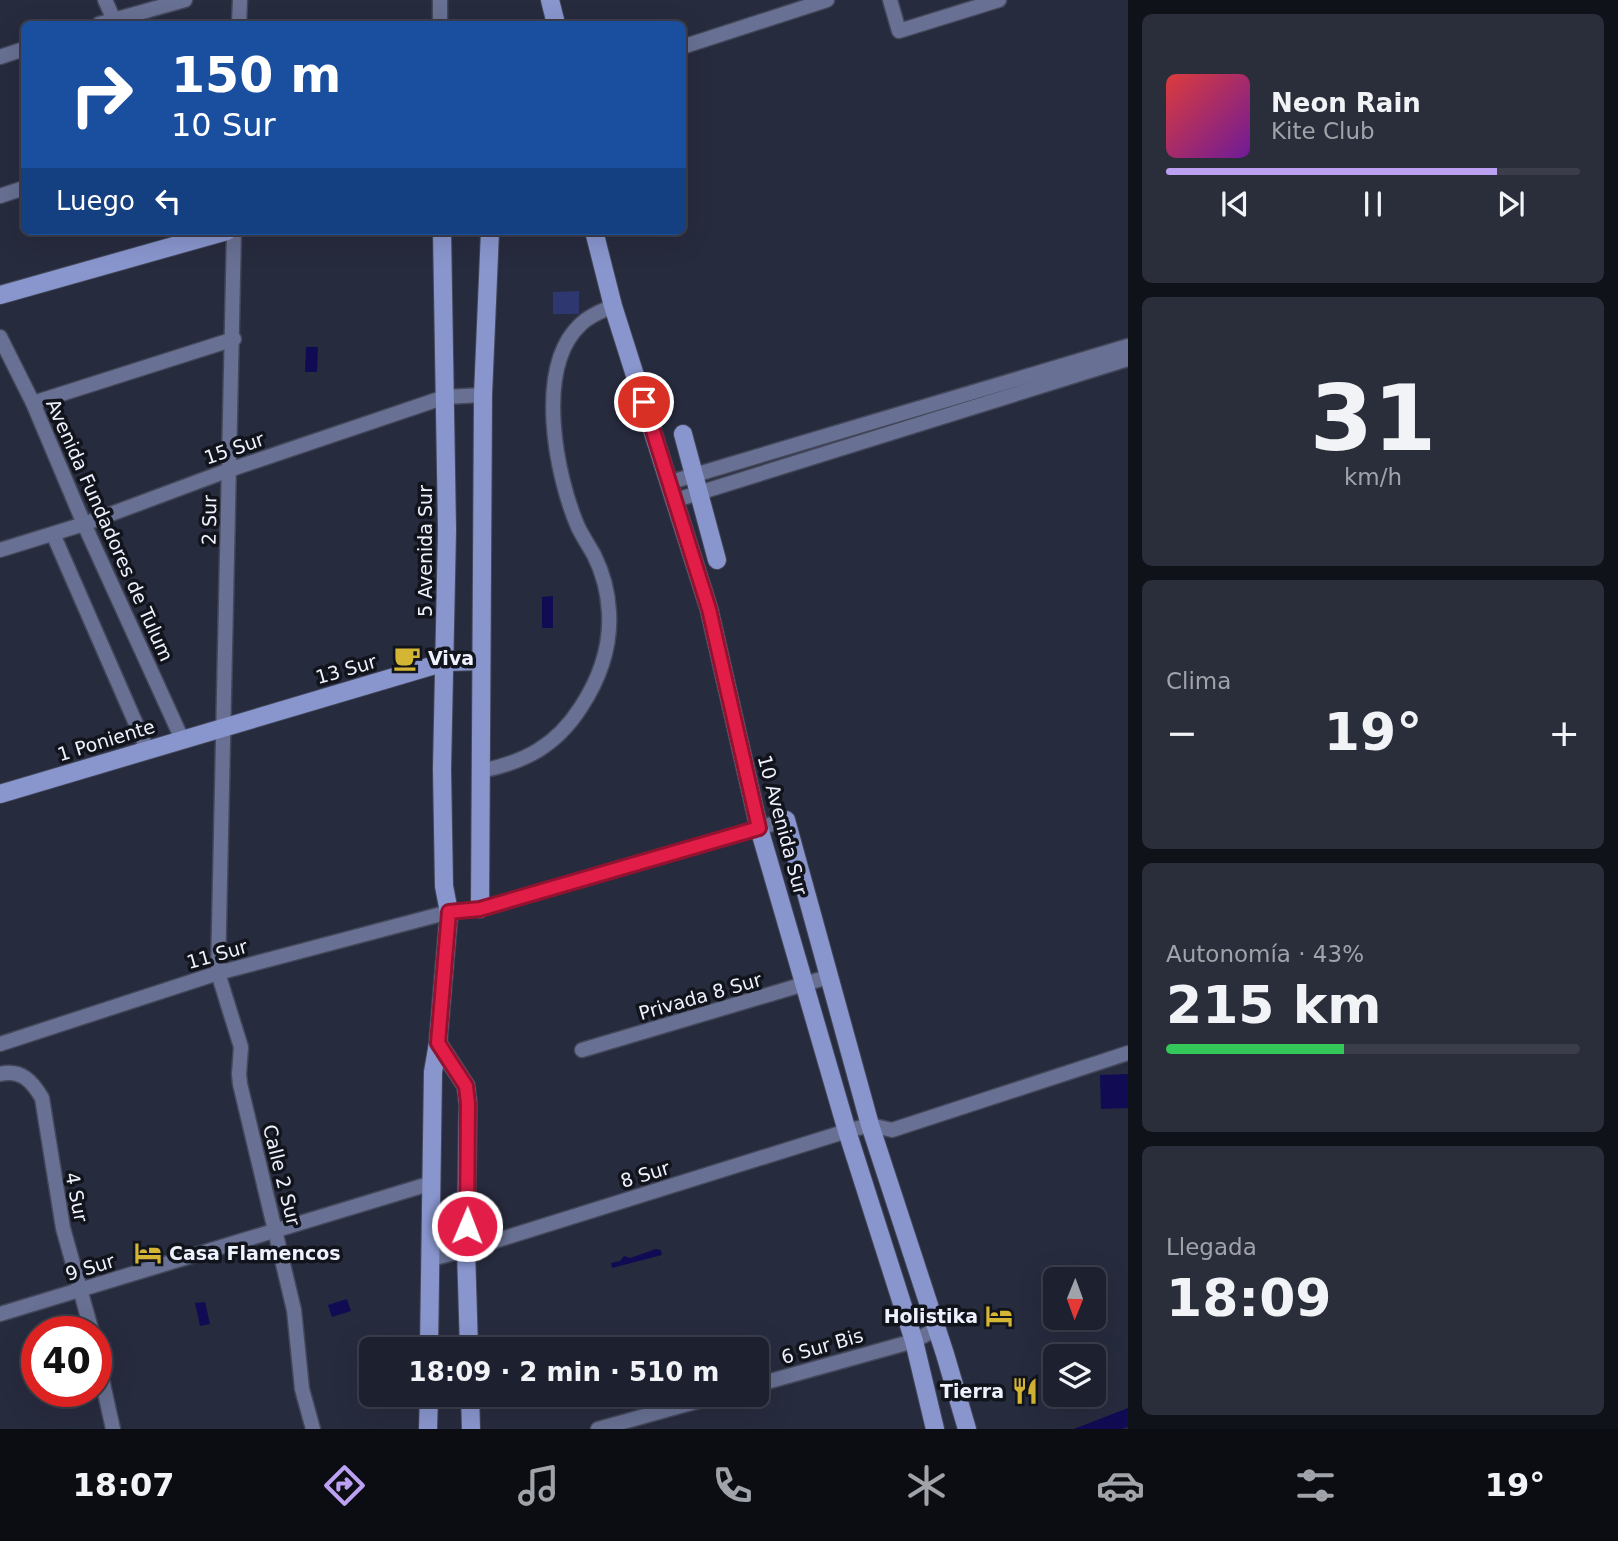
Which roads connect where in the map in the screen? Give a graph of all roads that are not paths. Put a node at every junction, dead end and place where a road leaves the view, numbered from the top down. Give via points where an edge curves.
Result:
1 (105, 0) edge
2 (185, 0) edge
3 (240, 0) edge
4 (440, 0) edge
5 (550, 0) edge
6 (827, 0) edge
7 (890, 0) edge
8 (999, 0) edge
9 (114, 20) junction
10 (110, 21) edge
11 (239, 21) edge
12 (440, 21) edge
13 (555, 21) edge
14 (686, 46) edge
15 (21, 50) edge
16 (0, 57) edge
17 (21, 189) edge
18 (0, 196) edge
19 (213, 235) edge
20 (234, 235) edge
21 (442, 235) edge
22 (490, 235) edge
23 (595, 235) edge
24 (0, 295) edge
25 (613, 306) junction
26 (0, 337) edge
27 (234, 339) junction
28 (1128, 346) edge
29 (1128, 359) edge
30 (483, 395) junction
31 (445, 397) junction
32 (33, 403) junction
33 (683, 434) dead end
34 (229, 470) junction
35 (695, 475) junction
36 (671, 482) junction
37 (700, 493) junction
38 (676, 500) junction
39 (83, 524) junction
40 (54, 534) junction
41 (0, 550) edge
42 (717, 559) dead end
43 (481, 661) junction
44 (445, 662) junction
45 (224, 726) junction
46 (181, 739) junction
47 (147, 750) junction
48 (481, 771) junction
49 (0, 794) edge
50 (786, 820) joint
51 (759, 828) junction
52 (480, 909) junction
53 (449, 912) junction
54 (218, 973) junction
55 (828, 977) junction
56 (805, 985) junction
57 (438, 1043) junction
58 (0, 1044) edge
59 (582, 1050) dead end
60 (1128, 1053) edge
61 (0, 1074) edge
62 (870, 1125) junction
63 (847, 1131) junction
64 (432, 1183) junction
65 (276, 1230) junction
66 (466, 1250) junction
67 (430, 1259) junction
68 (81, 1290) junction
69 (0, 1314) edge
70 (88, 1316) edge
71 (936, 1329) junction
72 (429, 1337) edge
73 (469, 1337) edge
74 (914, 1340) junction
75 (769, 1381) edge
76 (108, 1407) edge
77 (429, 1407) edge
78 (470, 1407) edge
79 (677, 1407) edge
80 (113, 1429) edge
81 (313, 1429) edge
82 (428, 1429) edge
83 (471, 1429) edge
84 (598, 1429) edge
85 (935, 1429) edge
86 (967, 1429) edge

1 - 9 street
2 - 9 street
3 - 11 street
4 - 12 street
5 - 13 street
6 - 14 street
7 - 8 street via 899,32
9 - 10 street
15 - 16 street
17 - 18 street
19 - 24 street
20 - 27 street, 2 Sur
21 - 31 street, 5 Avenida Sur
22 - 30 street
23 - 25 street, 10 Avenida Sur
25 - 36 street, 10 Avenida Sur
25 - 48 street via 580,325 566,345 552,405 560,468 578,527 603,575 609,635 601,668 579,711 548,744 528,758
26 - 32 street, Avenida Fundadores de Tulum
27 - 32 street
27 - 34 street, 2 Sur
28 - 35 street
29 - 37 street
30 - 31 street, 15 Sur
30 - 43 street
31 - 34 street, 15 Sur
31 - 44 street, 5 Avenida Sur
32 - 39 street, Avenida Fundadores de Tulum
33 - 35 street
34 - 39 street, 15 Sur
34 - 45 street, 2 Sur
35 - 36 street
35 - 37 street
36 - 38 street, 10 Avenida Sur
37 - 38 street
37 - 42 street
38 - 51 street, 10 Avenida Sur via 709,609
39 - 40 street, 15 Sur
39 - 46 street, Avenida Fundadores de Tulum
40 - 41 street, 15 Sur
40 - 47 street
43 - 44 street, 13 Sur
43 - 48 street
44 - 45 street, 13 Sur
44 - 53 street, 5 Avenida Sur via 442,769 444,886
45 - 46 street, 1 Poniente
45 - 54 street, 2 Sur
46 - 47 street, 1 Poniente
47 - 49 street, 1 Poniente
48 - 52 street
50 - 51 street, 11 Sur
50 - 55 street
51 - 52 street, 11 Sur
51 - 56 street, 10 Avenida Sur
52 - 53 street, 11 Sur
53 - 54 street, 11 Sur
53 - 57 street, 5 Avenida Sur
54 - 58 street, 11 Sur
54 - 65 street, Calle 2 Sur via 241,1047 240,1084
55 - 56 street, Privada 8 Sur
55 - 62 street
56 - 59 street, Privada 8 Sur
56 - 63 street, 10 Avenida Sur
57 - 64 street, 5 Avenida Sur via 433,1072
57 - 66 street via 466,1086
60 - 62 street, 8 Sur via 892,1130
61 - 68 street, 4 Sur via 22,1074 42,1098 63,1228
62 - 63 street, 8 Sur
62 - 71 street
63 - 66 street, 8 Sur
63 - 74 street, 10 Avenida Sur
64 - 65 street, 9 Sur
64 - 67 street, 5 Avenida Sur
65 - 68 street, 9 Sur
65 - 81 street, Calle 2 Sur via 297,1330 302,1389
66 - 67 street, 8 Sur
66 - 73 street
67 - 72 street, 5 Avenida Sur
68 - 69 street, 9 Sur
68 - 70 street, 4 Sur
71 - 74 street, 6 Sur Bis
71 - 86 street
74 - 75 street, 6 Sur Bis
74 - 85 street, 10 Avenida Sur
76 - 80 street
77 - 82 street
78 - 83 street
79 - 84 street

